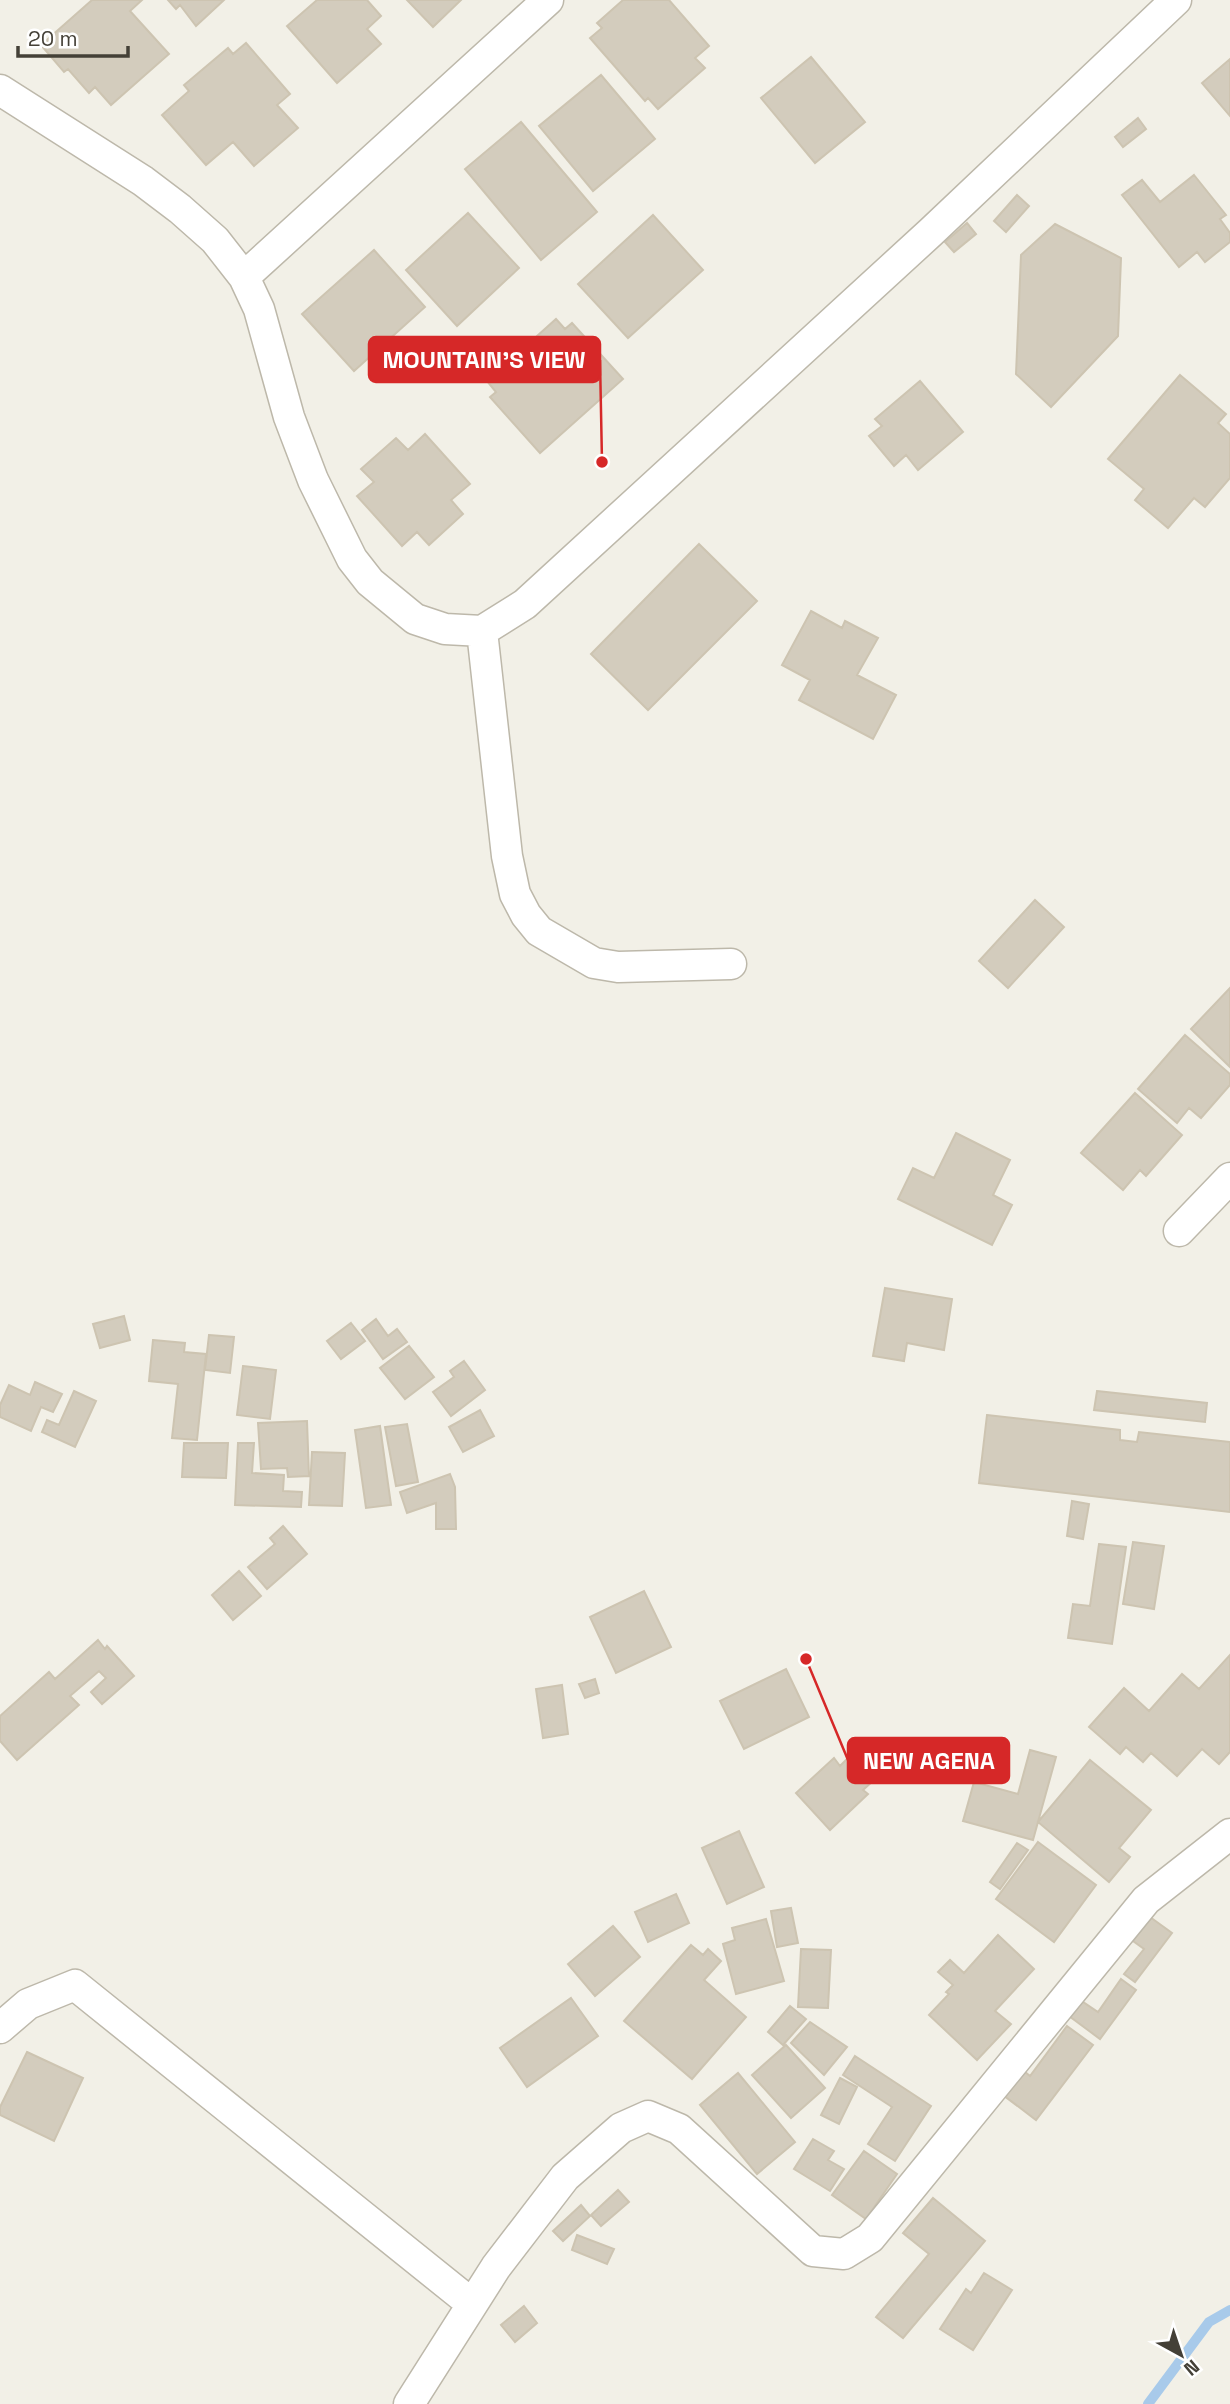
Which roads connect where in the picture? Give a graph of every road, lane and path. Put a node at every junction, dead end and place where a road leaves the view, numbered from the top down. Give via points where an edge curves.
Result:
1 (548, 0) edge
2 (1176, 0) edge
3 (0, 90) edge
4 (244, 277) junction
5 (482, 631) junction
6 (731, 964) dead end
7 (1230, 1178) edge
8 (1179, 1231) dead end
9 (1230, 1834) edge
10 (0, 2028) edge
11 (472, 2304) junction
12 (409, 2404) edge

1 - 4 street
2 - 5 street via 525,604
3 - 4 street via 180,209 215,240
4 - 5 street via 259,309 289,417 313,480 352,559 370,582 415,619 445,629
5 - 6 street via 507,856 515,894 526,915 539,932 594,963 618,967
7 - 8 street
9 - 11 street via 1146,1900 870,2238 844,2254 813,2251 679,2129 649,2116 621,2128 565,2177
10 - 11 street via 28,2004 75,1985
11 - 12 street

